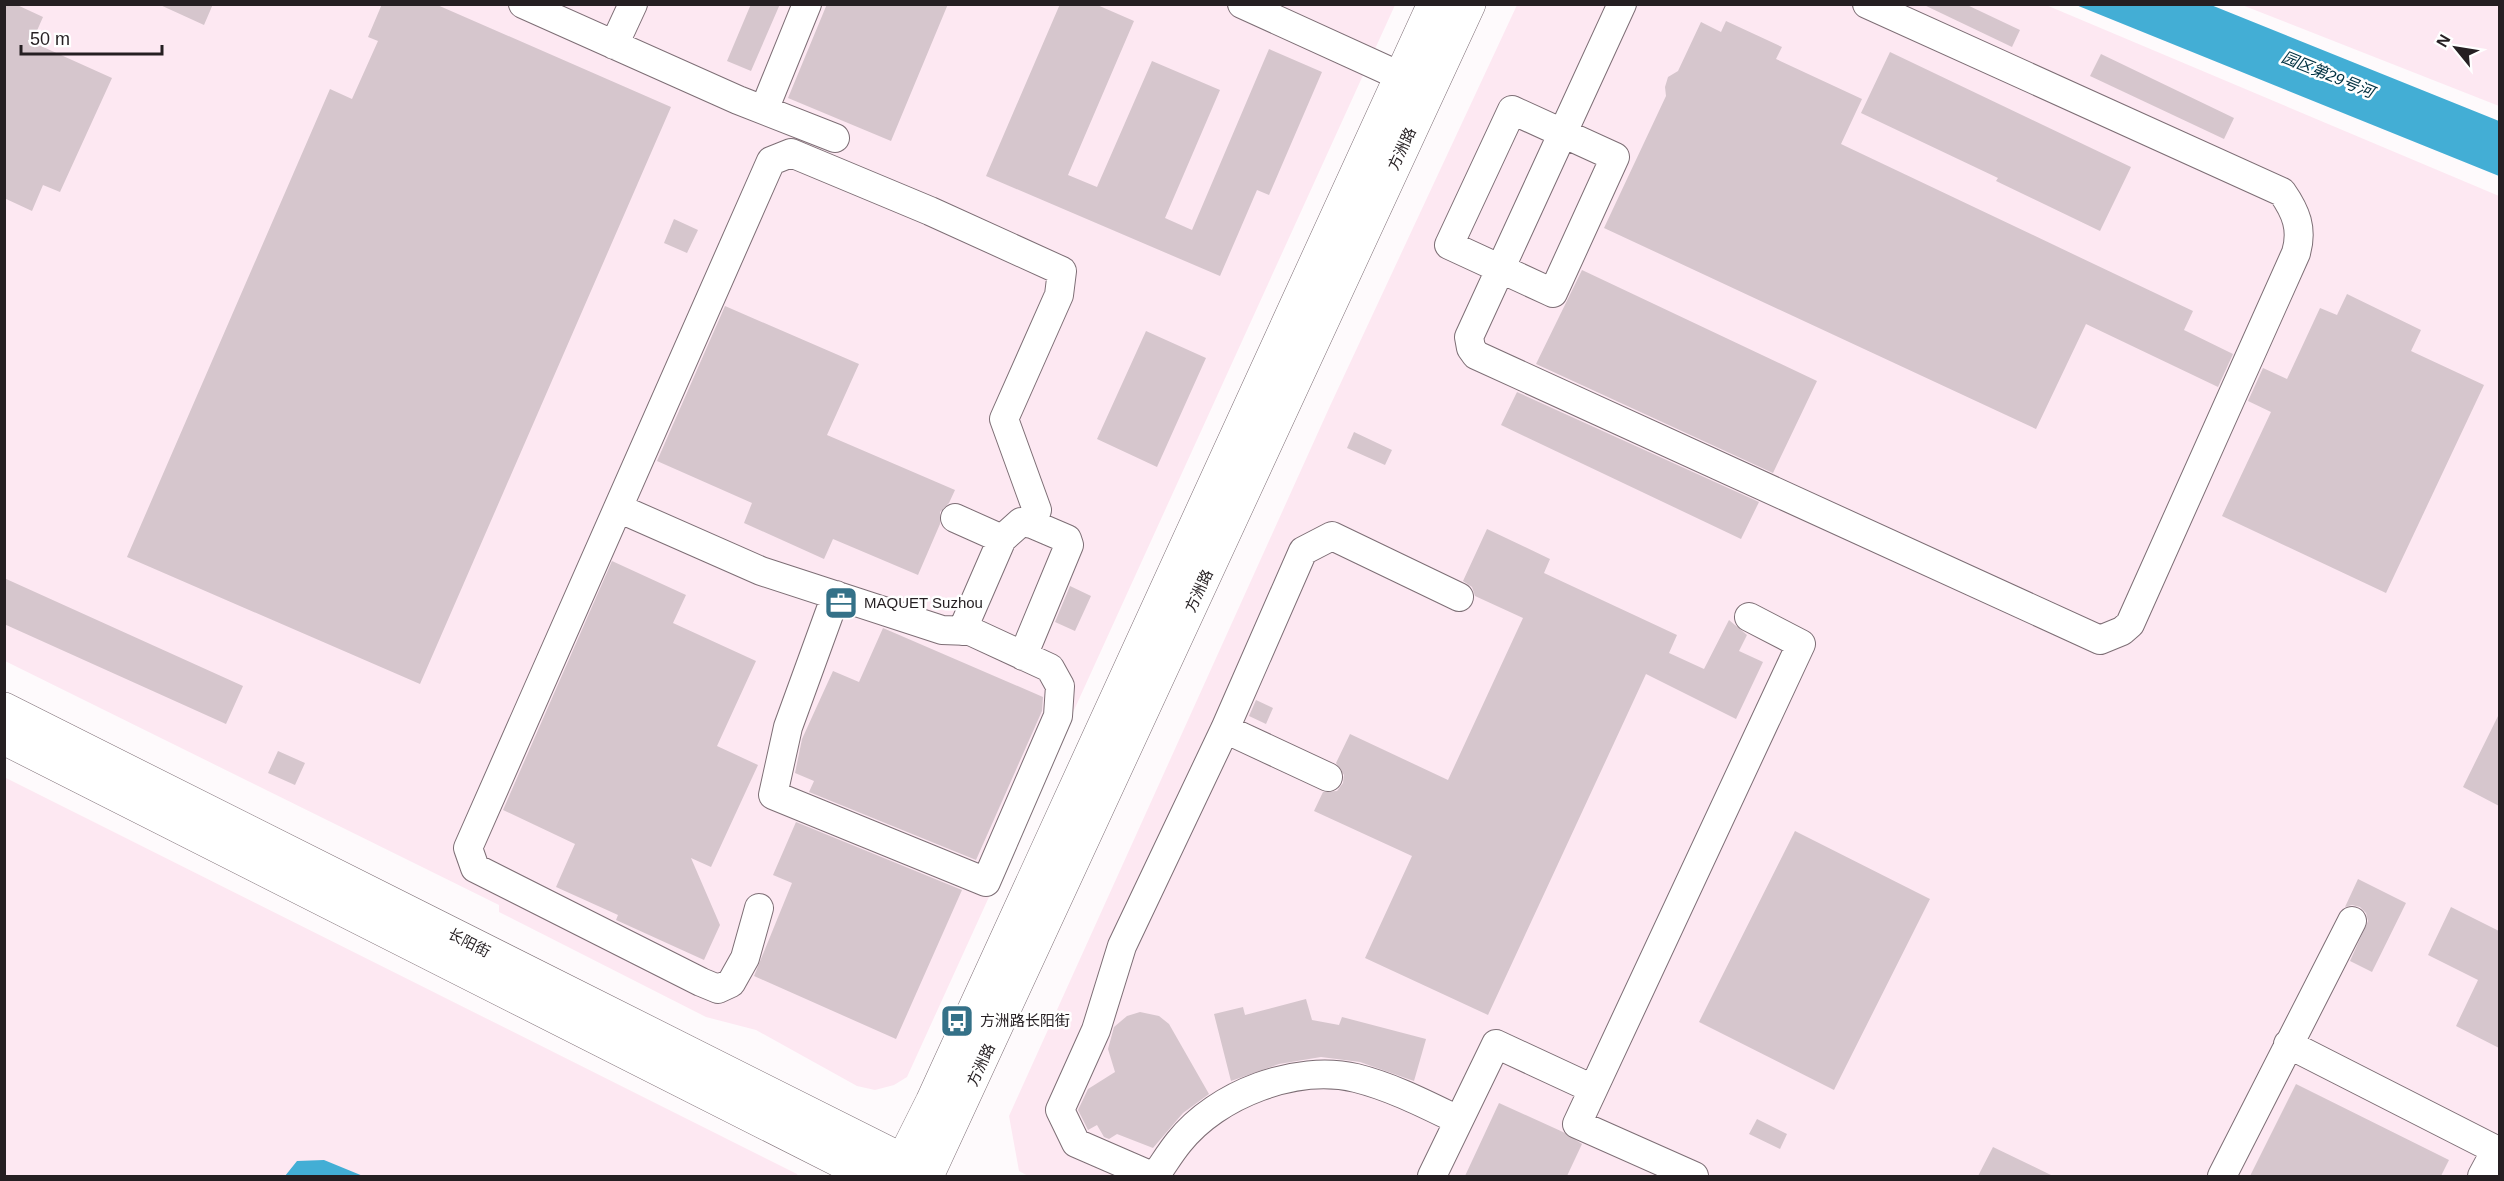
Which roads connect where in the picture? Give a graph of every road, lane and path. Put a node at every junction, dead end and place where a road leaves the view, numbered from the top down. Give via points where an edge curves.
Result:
1 (523, 4) edge
2 (633, 4) edge
3 (807, 4) edge
4 (1242, 4) edge
5 (1434, 4) edge
6 (1469, 4) edge
7 (1622, 4) edge
8 (1867, 4) edge
9 (614, 45) junction
10 (1400, 76) junction
11 (764, 110) junction
12 (1563, 133) junction
13 (835, 138) dead end
14 (1500, 269) junction
15 (618, 508) junction
16 (955, 518) dead end
17 (1032, 524) junction
18 (1002, 539) junction
19 (836, 595) junction
20 (1459, 597) dead end
21 (1749, 617) dead end
22 (962, 631) junction
23 (1023, 656) junction
24 (4, 709) edge
25 (1225, 729) junction
26 (4, 738) edge
27 (1328, 777) dead end
28 (759, 908) dead end
29 (2352, 921) dead end
30 (2288, 1044) junction
31 (1593, 1089) junction
32 (1458, 1120) junction
33 (2498, 1151) edge
34 (918, 1173) edge
35 (870, 1176) edge
36 (1154, 1176) edge
37 (1432, 1176) edge
38 (1694, 1176) edge
39 (2222, 1176) edge
40 (2482, 1176) edge

1 - 9 lane
2 - 9 lane
3 - 11 lane
4 - 10 lane
5 - 10 main road, 方洲路
6 - 34 main road, 方洲路
7 - 12 lane
8 - 14 lane via 2282,192 2297,216 2296,253 2130,624 2122,631 2100,640 2088,635 1484,360 1471,348 1469,337
9 - 11 lane
10 - 34 main road, 方洲路
11 - 13 lane
12 - 14 lane
12 - 14 lane via 1512,110 1449,245
12 - 14 lane via 1615,157 1553,293
15 - 17 lane via 771,160 791,153 1062,271 1059,295 1004,419 1036,510
15 - 19 lane via 761,572
15 - 28 lane via 468,848 476,868 718,989 731,982 745,958
16 - 18 lane
17 - 18 lane via 1021,522
17 - 23 lane via 1068,539 1069,545
18 - 22 lane
19 - 22 lane via 942,630
19 - 23 lane via 788,727 773,795 986,882 1058,716 1060,686 1050,668
20 - 25 lane via 1332,536 1303,551
21 - 31 lane via 1801,644
22 - 23 lane via 970,631
24 - 34 main road, 长阳街
25 - 27 lane
25 - 36 lane via 1122,946 1096,1030 1060,1110 1076,1143
26 - 35 main road, 长阳街
29 - 30 lane
30 - 33 lane
30 - 39 lane
31 - 32 lane via 1496,1044
31 - 38 lane via 1577,1124
32 - 36 lane via 1410,1097 1355,1078 1306,1074 1264,1084 1219,1106 1180,1141
32 - 37 lane
33 - 40 lane

